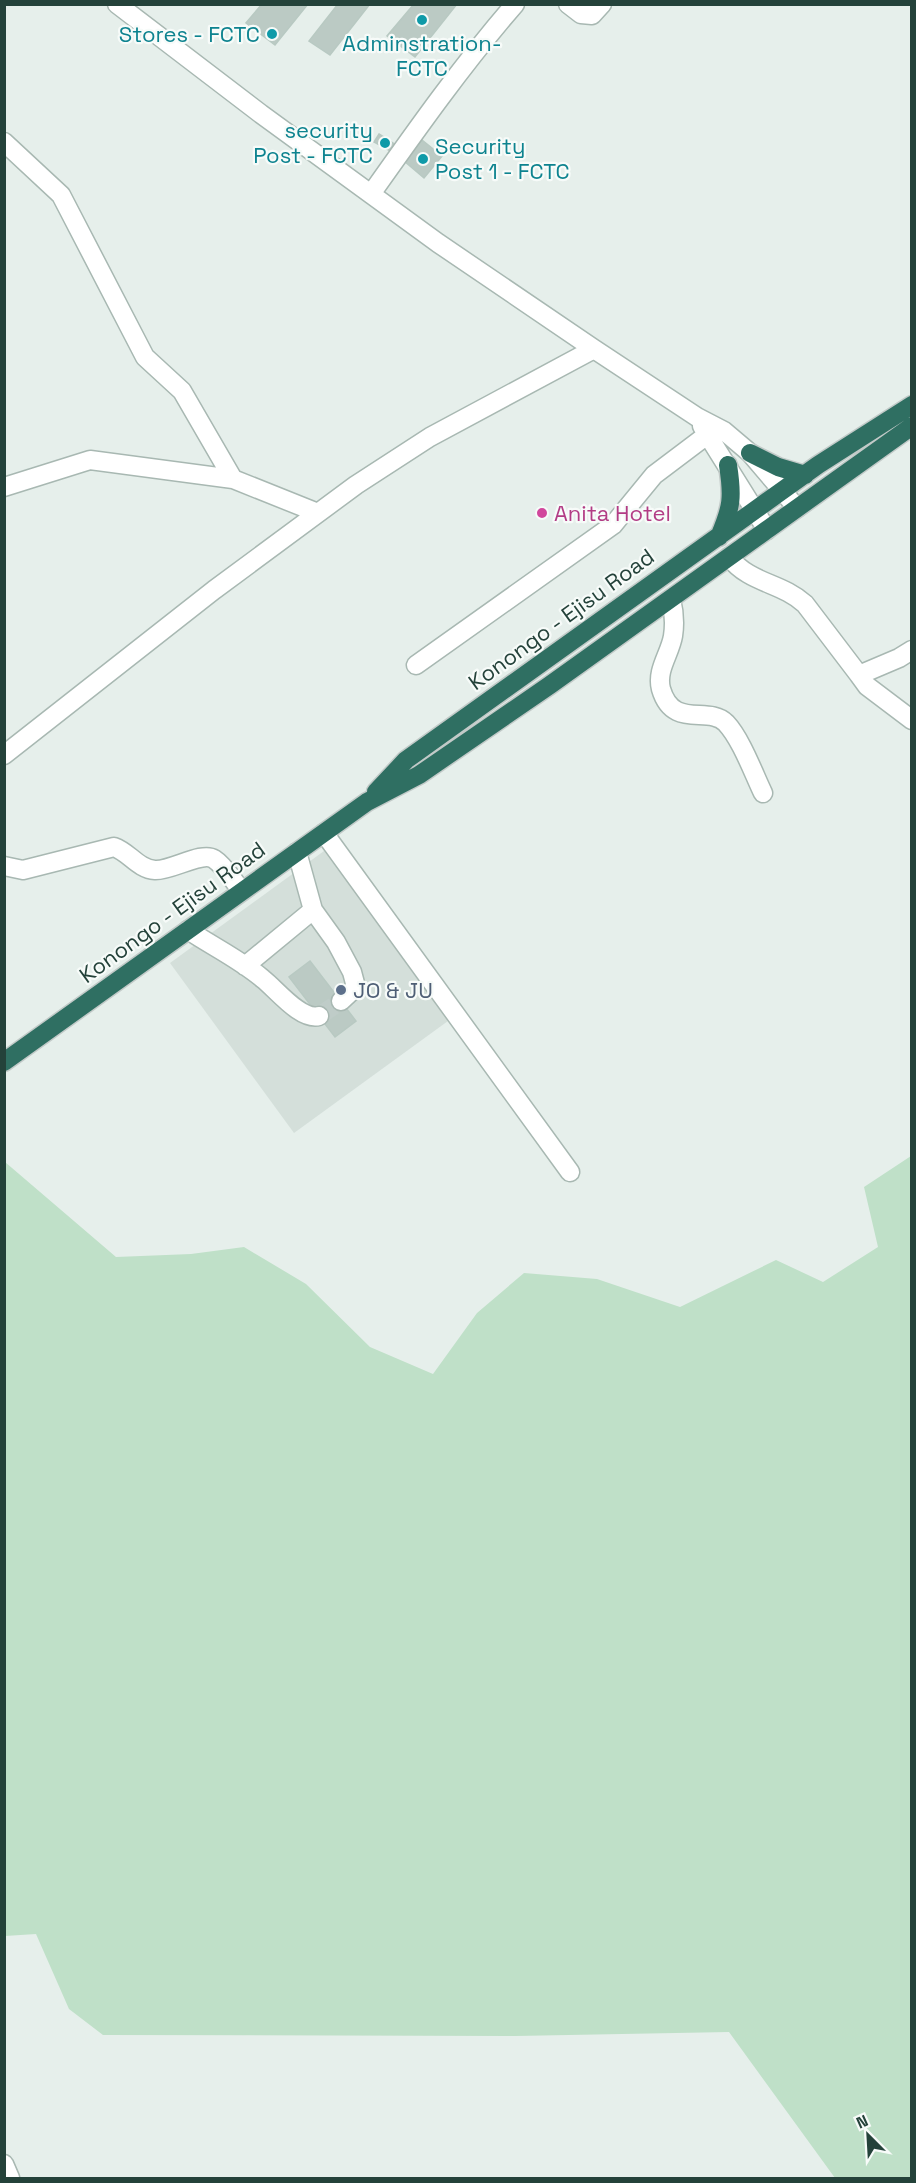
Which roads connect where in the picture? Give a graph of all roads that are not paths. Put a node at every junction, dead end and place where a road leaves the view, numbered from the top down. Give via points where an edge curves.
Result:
1 (117, 4) edge
2 (515, 4) edge
3 (568, 4) edge
4 (602, 4) edge
5 (4, 142) edge
6 (371, 194) junction
7 (594, 350) junction
8 (912, 405) edge
9 (698, 417) junction
10 (912, 426) edge
11 (707, 435) junction
12 (750, 453) junction
13 (728, 465) junction
14 (805, 475) junction
15 (233, 479) junction
16 (4, 487) edge
17 (784, 491) junction
18 (797, 508) junction
19 (755, 512) junction
20 (318, 513) junction
21 (767, 530) junction
22 (718, 537) junction
23 (729, 557) junction
24 (671, 599) junction
25 (912, 650) edge
26 (416, 665) dead end
27 (859, 675) junction
28 (912, 720) edge
29 (4, 755) edge
30 (763, 793) dead end
31 (367, 802) junction
32 (324, 833) junction
33 (297, 852) junction
34 (4, 866) edge
35 (242, 891) junction
36 (313, 910) junction
37 (188, 930) junction
38 (245, 966) junction
39 (341, 1001) tunnel mouth
40 (320, 1016) dead end
41 (4, 1062) edge
42 (570, 1172) dead end
43 (4, 2164) edge
44 (10, 2178) edge

1 - 6 street
2 - 6 street via 453,80
3 - 4 street via 581,14 592,15
5 - 15 street via 62,195 144,357 182,391
6 - 7 street
7 - 9 street
7 - 20 street via 430,437
8 - 14 highway, Konongo - Ejisu Road
9 - 11 street
9 - 12 street via 724,431
10 - 18 highway, Konongo - Ejisu Road
11 - 13 street
11 - 26 street via 654,475 613,525
12 - 14 highway
12 - 17 street
13 - 19 street
13 - 22 highway via 731,505
14 - 17 highway, Konongo - Ejisu Road
15 - 16 street via 90,460
15 - 20 street
17 - 18 street
17 - 19 highway, Konongo - Ejisu Road
18 - 21 highway, Konongo - Ejisu Road
19 - 21 street
19 - 22 highway, Konongo - Ejisu Road
20 - 29 street
21 - 23 highway, Konongo - Ejisu Road
22 - 31 highway, Konongo - Ejisu Road via 406,760
23 - 24 highway, Konongo - Ejisu Road
23 - 27 street via 746,574 795,594
24 - 30 street via 673,635 660,673 666,700 688,716 714,717 726,724
24 - 31 highway, Konongo - Ejisu Road via 419,775
25 - 27 street
27 - 28 street via 873,691
31 - 32 highway, Konongo - Ejisu Road
32 - 33 highway, Konongo - Ejisu Road
32 - 42 street
33 - 35 highway, Konongo - Ejisu Road
33 - 36 street
34 - 35 street via 23,870 114,847 154,870 209,857
35 - 37 highway, Konongo - Ejisu Road
36 - 38 street
36 - 39 street via 352,972 356,987
37 - 38 street
37 - 41 highway, Konongo - Ejisu Road
38 - 40 street via 300,1012 314,1018
43 - 44 street

